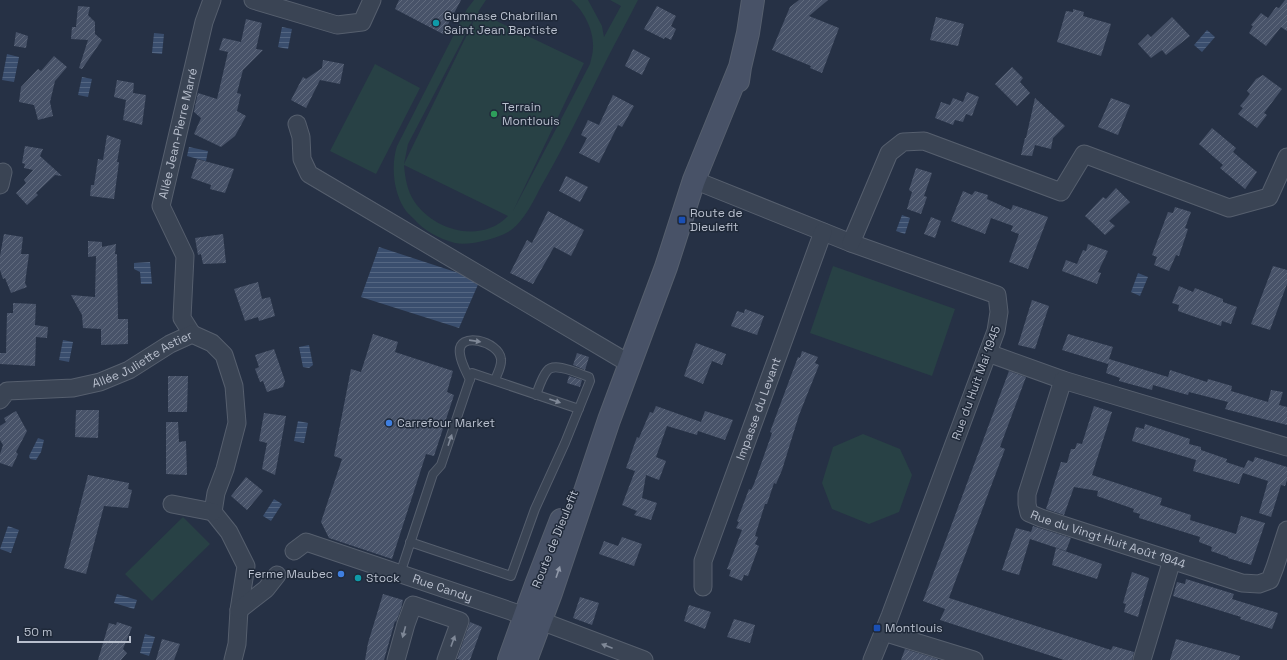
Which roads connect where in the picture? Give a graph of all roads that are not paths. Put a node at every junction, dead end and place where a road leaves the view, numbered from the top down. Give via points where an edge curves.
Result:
1 (212, 0) edge
2 (254, 0) edge
3 (372, 0) edge
4 (753, 0) edge
5 (297, 124) dead end
6 (1287, 157) edge
7 (701, 183) junction
8 (822, 232) junction
9 (851, 243) junction
10 (192, 334) junction
11 (988, 353) junction
12 (630, 364) junction
13 (470, 380) junction
14 (495, 380) junction
15 (1063, 380) junction
16 (2, 392) edge
17 (536, 395) junction
18 (579, 410) junction
19 (609, 420) junction
20 (1287, 447) edge
21 (172, 504) dead end
22 (213, 512) junction
23 (1287, 530) edge
24 (410, 542) junction
25 (294, 551) dead end
26 (1172, 560) junction
27 (400, 574) junction
28 (277, 575) dead end
29 (703, 587) dead end
30 (444, 589) junction
31 (239, 610) junction
32 (434, 612) junction
33 (532, 619) junction
34 (883, 632) junction
35 (233, 660) edge
36 (396, 660) edge
37 (446, 660) edge
38 (509, 660) edge
39 (519, 660) edge
40 (526, 660) edge
41 (644, 660) edge
42 (872, 660) edge
43 (974, 660) edge
44 (1142, 660) edge

1 - 10 street, Allée Jean-Pierre Marré via 204,22 161,206 185,256 182,318
2 - 3 street via 337,25 362,22
4 - 7 main road, Route de Dieulefit via 740,67
5 - 12 street via 301,137 302,159 309,174
6 - 9 street via 1269,197 1229,208 1084,154 1061,192 924,141 903,142 889,153
7 - 8 street, Rue du Huit Mai 1945
7 - 12 main road, Route de Dieulefit
8 - 9 street, Rue du Huit Mai 1945
8 - 29 street, Impasse du Levant via 703,561
9 - 11 street, Rue du Huit Mai 1945 via 997,295 999,312 996,332
10 - 16 street, Allée Juliette Astier via 170,344 129,370 100,382 73,388
10 - 22 street, Allée Juliette Astier via 212,343 224,355 234,386 237,423 216,493
11 - 15 street
11 - 34 street, Rue du Huit Mai 1945
12 - 19 main road, Route de Dieulefit
13 - 14 lane via 472,373
13 -> 14 lane via 459,352 461,345 469,340 491,345 499,353 501,360
24 -> 13 lane via 433,474 442,465
14 - 17 lane
15 - 20 street
15 - 26 street, Rue du Vingt Huit Août 1944 via 1027,494 1029,513
17 -> 18 lane
17 - 18 lane via 547,370 551,367 589,377 590,381
18 - 24 lane via 535,509 511,576
19 - 33 main road, Route de Dieulefit via 562,517
33 -> 19 main road, Route de Dieulefit via 538,606 551,593
21 - 22 street
22 - 31 street via 229,532 246,566
23 - 26 street, Rue du Vingt Huit Août 1944 via 1270,580 1259,584 1242,582
24 - 27 lane
25 - 27 street, Rue Candy via 306,542
26 - 44 street
27 - 30 street, Rue Candy
28 - 31 street via 266,589
30 - 32 street
30 - 33 street, Rue Candy
31 - 35 street via 238,644
32 -> 36 street via 413,605
37 -> 32 street via 460,621
33 - 38 main road, Route de Dieulefit
33 - 39 street
33 - 40 main road, Route de Dieulefit
41 -> 33 street, Rue Candy
34 - 42 street, Rue du Huit Mai 1945
34 - 43 street

